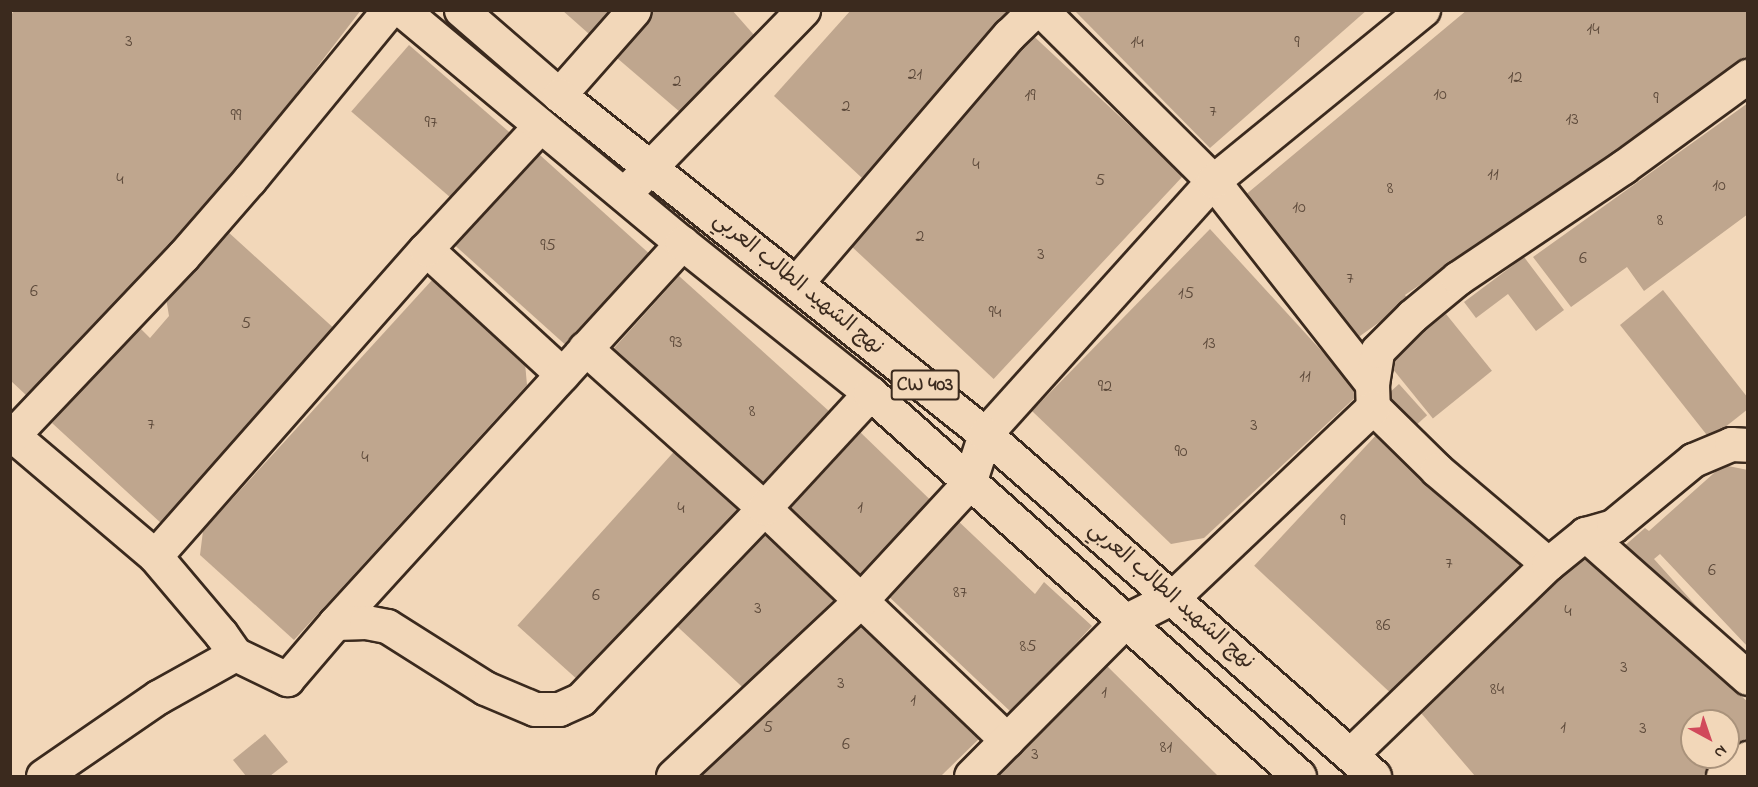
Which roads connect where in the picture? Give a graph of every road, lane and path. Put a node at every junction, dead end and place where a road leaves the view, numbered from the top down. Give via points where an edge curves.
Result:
1 (389, 10) edge
2 (402, 10) edge
3 (461, 10) edge
4 (634, 10) edge
5 (803, 10) edge
6 (1035, 10) edge
7 (1041, 10) edge
8 (1423, 10) edge
9 (1748, 76) edge
10 (559, 95) junction
11 (540, 126) junction
12 (652, 167) junction
13 (1213, 181) junction
14 (624, 194) junction
15 (682, 243) junction
16 (426, 249) junction
17 (797, 282) junction
18 (585, 348) junction
19 (562, 374) junction
20 (870, 393) junction
21 (1372, 396) junction
22 (12, 434) edge
23 (985, 434) junction
24 (1748, 445) edge
25 (969, 483) junction
26 (764, 508) junction
27 (1585, 534) junction
28 (155, 556) junction
29 (1548, 564) junction
30 (1173, 597) junction
31 (861, 600) junction
32 (1125, 621) junction
33 (334, 623) junction
34 (235, 654) junction
35 (1748, 678) edge
36 (1008, 740) junction
37 (1351, 753) junction
38 (1748, 758) edge
39 (1290, 773) edge
40 (43, 777) edge
41 (673, 777) edge
42 (971, 777) edge
43 (1374, 777) edge
44 (1723, 777) edge

1 - 22 street via 183,256
2 - 11 street, نهج الشهيد الطالب العربي / CW 403
3 - 10 street, نهج الشهيد الطالب العربي / CW 403
4 - 10 street
5 - 12 street
6 - 17 street via 1009,35
7 - 13 street
8 - 13 street
9 - 21 street via 1467,272 1412,316 1377,351
10 - 12 street, نهج الشهيد الطالب العربي / CW 403
11 - 14 street, نهج الشهيد الطالب العربي / CW 403
11 - 16 street
12 - 14 street
12 - 17 street, نهج الشهيد الطالب العربي / CW 403
13 - 21 street
13 - 23 street
14 - 15 street, نهج الشهيد الطالب العربي / CW 403
15 - 18 street
15 - 20 street, نهج الشهيد الطالب العربي / CW 403
16 - 19 street
16 - 28 street
17 - 23 street, نهج الشهيد الطالب العربي / CW 403
18 - 19 street
18 - 26 street
19 - 33 street
20 - 25 street, نهج الشهيد الطالب العربي / CW 403
20 - 26 street
21 - 29 street via 1437,470
21 - 30 street
22 - 28 street
23 - 25 street
23 - 30 street, نهج الشهيد الطالب العربي / CW 403
24 - 27 street via 1731,444 1693,460 1613,526
25 - 31 street
25 - 32 street, نهج الشهيد الطالب العربي / CW 403
26 - 31 street
26 - 33 street via 581,699 559,709 535,709 485,688 387,626
27 - 29 street
27 - 35 street
28 - 34 street
29 - 37 street
30 - 32 street
30 - 37 street, نهج الشهيد الطالب العربي / CW 403
31 - 36 street
31 - 41 street
32 - 36 street
32 - 39 street, نهج الشهيد الطالب العربي / CW 403
33 - 34 street via 287,680
34 - 40 street via 158,698
36 - 42 street
37 - 43 street, نهج الشهيد الطالب العربي / CW 403
38 - 44 street

